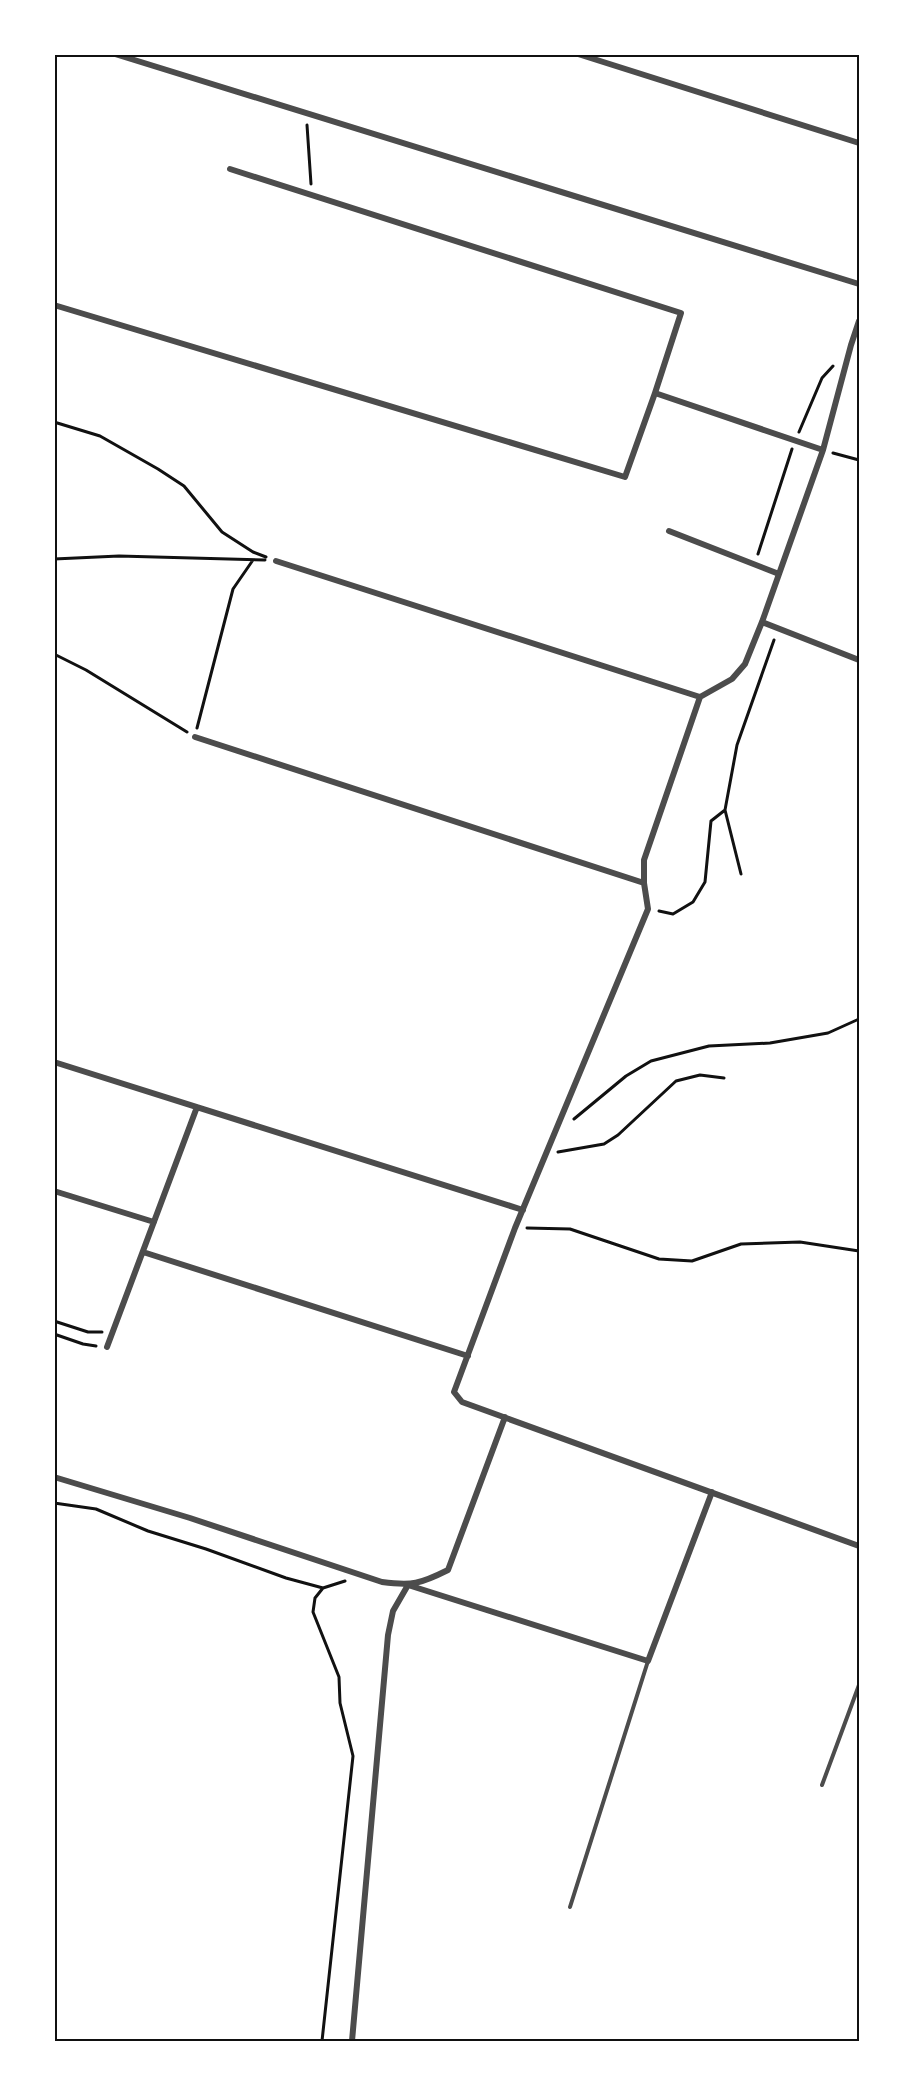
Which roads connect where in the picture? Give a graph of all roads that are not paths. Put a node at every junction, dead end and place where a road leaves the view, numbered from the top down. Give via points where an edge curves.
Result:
1 (115, 54) edge
2 (578, 54) edge
3 (859, 143) edge
4 (230, 169) dead end
5 (859, 284) edge
6 (54, 305) edge
7 (859, 321) edge
8 (655, 393) junction
9 (823, 450) junction
10 (669, 531) dead end
11 (276, 561) road end
12 (779, 574) junction
13 (762, 622) junction
14 (859, 660) edge
15 (700, 697) junction
16 (195, 737) road end
17 (644, 883) junction
18 (54, 1062) edge
19 (197, 1107) junction
20 (54, 1191) edge
21 (523, 1210) junction
22 (154, 1222) junction
23 (143, 1252) junction
24 (107, 1347) road end
25 (468, 1356) junction
26 (505, 1418) junction
27 (54, 1478) edge
28 (712, 1492) junction
29 (859, 1546) edge
30 (408, 1585) junction
31 (648, 1661) junction
32 (859, 1685) edge
33 (822, 1785) dead end
34 (570, 1907) dead end
35 (352, 2041) edge

1 - 5 street
2 - 3 street
4 - 8 street via 681,313
6 - 8 street via 625,477
7 - 9 street
8 - 9 street
9 - 12 street
10 - 12 street
11 - 15 street
12 - 13 street
13 - 14 street
13 - 15 street via 739,672
15 - 17 street via 644,860
16 - 17 street
17 - 21 street via 648,909
18 - 19 street
19 - 21 street
19 - 22 street
20 - 22 street
21 - 25 street
22 - 23 street
23 - 24 street
23 - 25 street
25 - 26 street via 454,1392 462,1402
26 - 28 street
26 - 30 street via 448,1570
27 - 30 street via 190,1518 381,1582
28 - 29 street
28 - 31 street
30 - 31 street
30 - 35 street via 393,1611 388,1635
31 - 34 lane
32 - 33 lane

